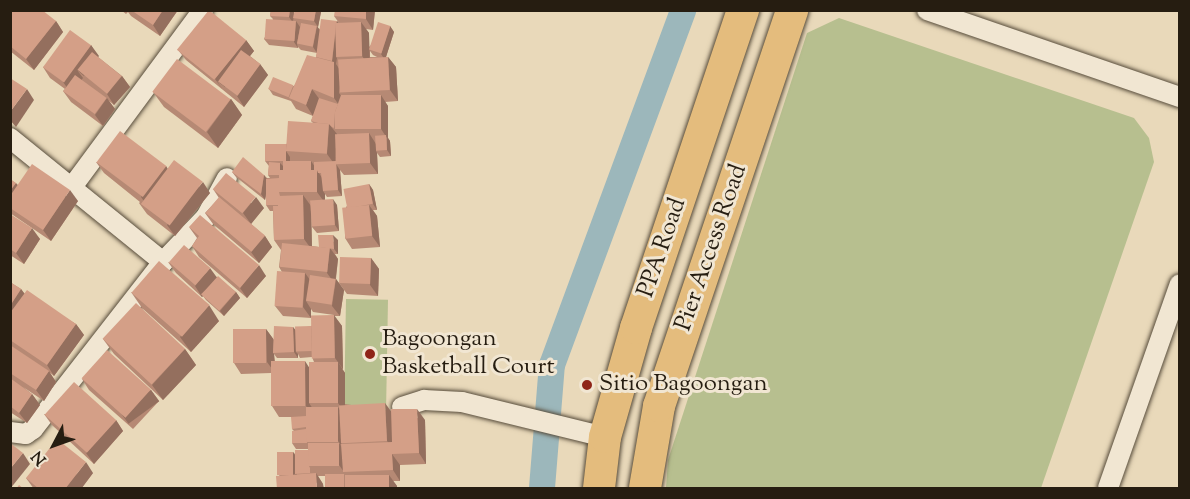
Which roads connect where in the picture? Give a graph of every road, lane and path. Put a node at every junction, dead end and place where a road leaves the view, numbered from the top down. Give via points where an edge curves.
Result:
1 (203, 10) edge
2 (743, 10) edge
3 (792, 10) edge
4 (927, 10) edge
5 (1179, 97) edge
6 (11, 140) edge
7 (227, 178) edge
8 (72, 187) junction
9 (164, 262) junction
10 (1179, 284) edge
11 (402, 406) edge
12 (10, 432) edge
13 (605, 437) junction
14 (599, 489) edge
15 (645, 489) edge
16 (1108, 489) edge

1 - 8 street
2 - 13 highway, PPA Road via 636,328
3 - 15 highway, Pier Access Road via 659,406
4 - 5 street
6 - 8 street
7 - 9 street via 206,217
8 - 9 street
9 - 12 street via 33,429 26,434
10 - 16 street
11 - 13 street via 424,400 462,402
13 - 14 highway, PPA Road

